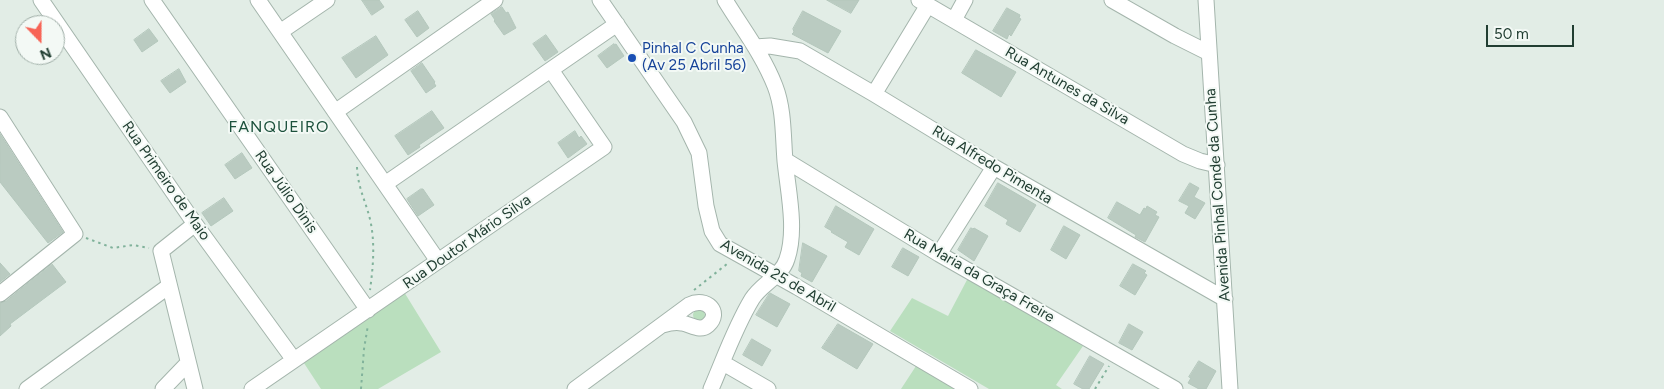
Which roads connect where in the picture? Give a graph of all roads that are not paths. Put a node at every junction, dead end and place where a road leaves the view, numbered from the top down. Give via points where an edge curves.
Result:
1 (152, 0) edge
2 (258, 0) edge
3 (327, 0) edge
4 (495, 0) edge
5 (600, 0) edge
6 (725, 0) edge
7 (965, 0) edge
8 (1112, 0) edge
9 (1206, 0) edge
10 (924, 2) edge
11 (48, 3) edge
12 (954, 20) junction
13 (617, 24) junction
14 (280, 32) junction
15 (755, 47) junction
16 (1209, 53) junction
17 (551, 70) junction
18 (874, 94) junction
19 (335, 112) junction
20 (0, 117) edge
21 (785, 160) junction
22 (1217, 165) junction
23 (994, 167) junction
24 (385, 184) junction
25 (195, 224) junction
26 (939, 254) junction
27 (438, 261) junction
28 (775, 275) junction
29 (169, 286) junction
30 (0, 294) edge
31 (1225, 299) junction
32 (368, 310) junction
33 (663, 325) junction
34 (294, 360) junction
35 (188, 363) junction
36 (722, 363) junction
37 (33, 387) edge
38 (163, 389) edge
39 (195, 389) edge
40 (252, 389) edge
41 (576, 389) edge
42 (711, 389) edge
43 (768, 389) edge
44 (970, 389) edge
45 (1175, 389) edge
46 (1230, 389) edge

1 - 32 street, Rua Júlio Dinis
2 - 14 street
3 - 14 street
4 - 19 street
5 - 13 street, Avenida 25 de Abril
6 - 15 street
7 - 12 street
8 - 16 street
9 - 16 street, Avenida Pinhal Conde da Cunha
10 - 12 street, Rua Antunes da Silva
10 - 18 street
11 - 25 street, Rua Primeiro de Maio
12 - 22 street, Rua Antunes da Silva via 1183,154
13 - 17 street
13 - 28 street, Avenida 25 de Abril via 684,122 699,153 706,206 712,231 720,244
14 - 19 street
15 - 18 street, Rua Alfredo Pimenta via 800,51
15 - 21 street via 775,86 782,116
16 - 22 street, Avenida Pinhal Conde da Cunha
17 - 24 street
17 - 27 street, Rua Doutor Mário Silva via 604,147
18 - 23 street, Rua Alfredo Pimenta
19 - 24 street
20 - 30 street via 75,234
21 - 26 street, Rua Maria da Graça Freire
21 - 28 street via 791,217 790,242 784,267
22 - 31 street, Avenida Pinhal Conde da Cunha
23 - 26 street
23 - 31 street, Rua Alfredo Pimenta
24 - 27 street
25 - 29 street via 161,251
25 - 34 street, Rua Primeiro de Maio
26 - 45 street, Rua Maria da Graça Freire
27 - 32 street, Rua Doutor Mário Silva
28 - 36 street via 754,296
28 - 44 street, Avenida 25 de Abril
29 - 35 street
29 - 37 street
31 - 46 street, Avenida Pinhal Conde da Cunha
32 - 34 street, Rua Doutor Mário Silva
33 - 33 street via 681,323 695,328 706,327 711,323 713,311 706,303 695,302
33 - 41 street
34 - 40 street, Rua Doutor Mário Silva
35 - 38 street
35 - 39 street
36 - 42 street
36 - 43 street

